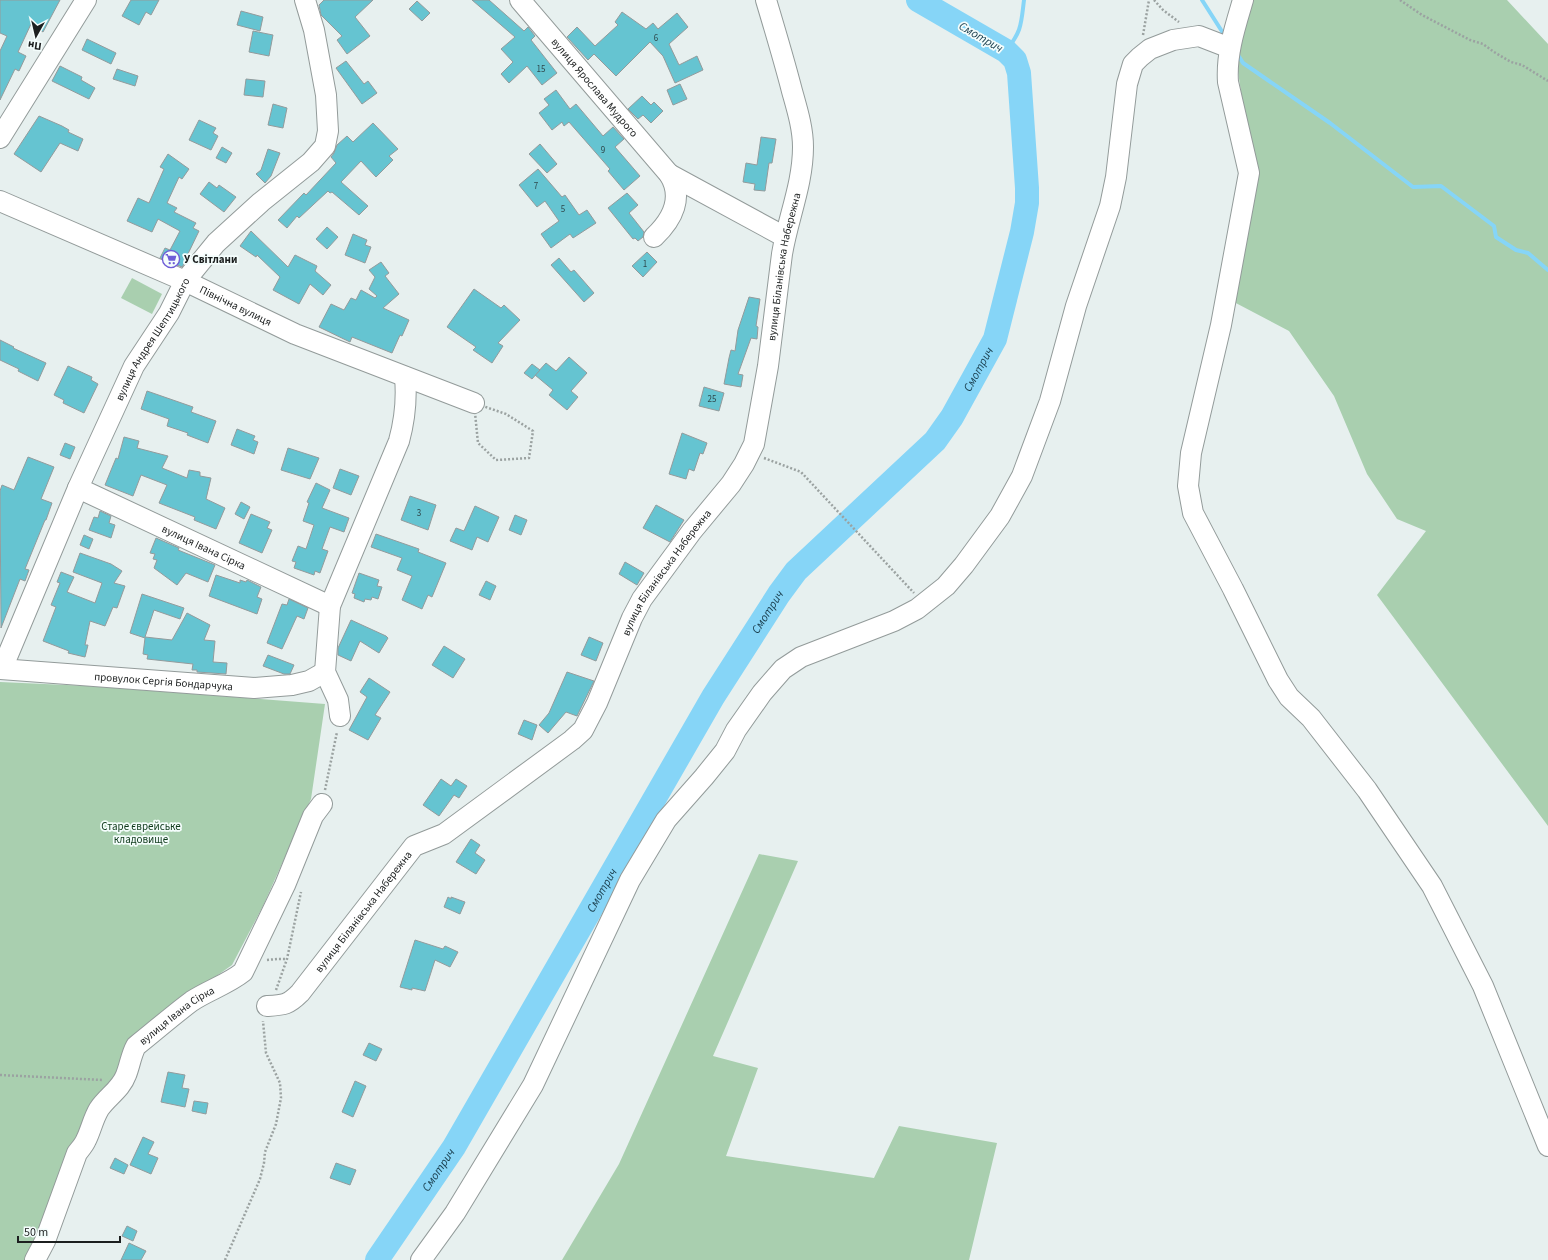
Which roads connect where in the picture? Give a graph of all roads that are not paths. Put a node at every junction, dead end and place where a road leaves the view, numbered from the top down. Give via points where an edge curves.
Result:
1 (86, 0) edge
2 (305, 0) edge
3 (520, 0) edge
4 (766, 0) edge
5 (1243, 0) edge
6 (1230, 48) junction
7 (0, 138) edge
8 (669, 174) junction
9 (0, 202) edge
10 (654, 237) dead end
11 (785, 237) junction
12 (185, 281) junction
13 (404, 376) junction
14 (474, 403) road end
15 (78, 488) junction
16 (330, 606) junction
17 (1, 669) edge
18 (325, 672) junction
19 (340, 716) dead end
20 (322, 804) dead end
21 (267, 1006) dead end
22 (1548, 1146) edge
23 (35, 1260) edge
24 (421, 1260) edge

1 - 7 street
2 - 12 street, вулиця Андрея Шептицького via 314,30 326,95 328,131 325,146 311,162 260,202 216,243
3 - 8 street, вулиця Ярослава Мудрого
4 - 11 street, вулиця Біланівська Набережна via 803,138 800,182
5 - 6 street
6 - 22 street via 1228,82 1249,173 1221,325 1191,452 1188,486 1193,514 1285,691 1311,718 1367,790 1432,886 1483,986
6 - 24 street via 1199,36 1173,40 1150,49 1133,64 1127,84 1110,206 1076,306 1050,401 1033,451 1000,516 946,586 924,603 894,621 801,657 783,669 762,693 736,730 725,751 666,820 630,880 533,1085 455,1213
8 - 10 street via 674,182 676,199 667,223
8 - 11 street
9 - 12 street, Північна вулиця
11 - 21 street, вулиця Біланівська Набережна via 768,366 754,444 731,484 692,531 642,599 583,730 444,834 414,846 300,993 285,1005
12 - 13 street, Північна вулиця via 295,334
12 - 15 street, вулиця Андрея Шептицького via 169,313 134,366
13 - 14 street, Північна вулиця
13 - 16 street via 407,397 400,441
15 - 16 street, вулиця Івана Сірка
15 - 17 street, вулиця Андрея Шептицького
16 - 18 street
17 - 18 street, провулок Сергія Бондарчука via 254,688 309,681
18 - 19 street via 338,700
20 - 23 street, вулиця Івана Сірка via 313,816 285,885 243,972 193,1001 136,1046 123,1081 105,1100 86,1141 77,1153

